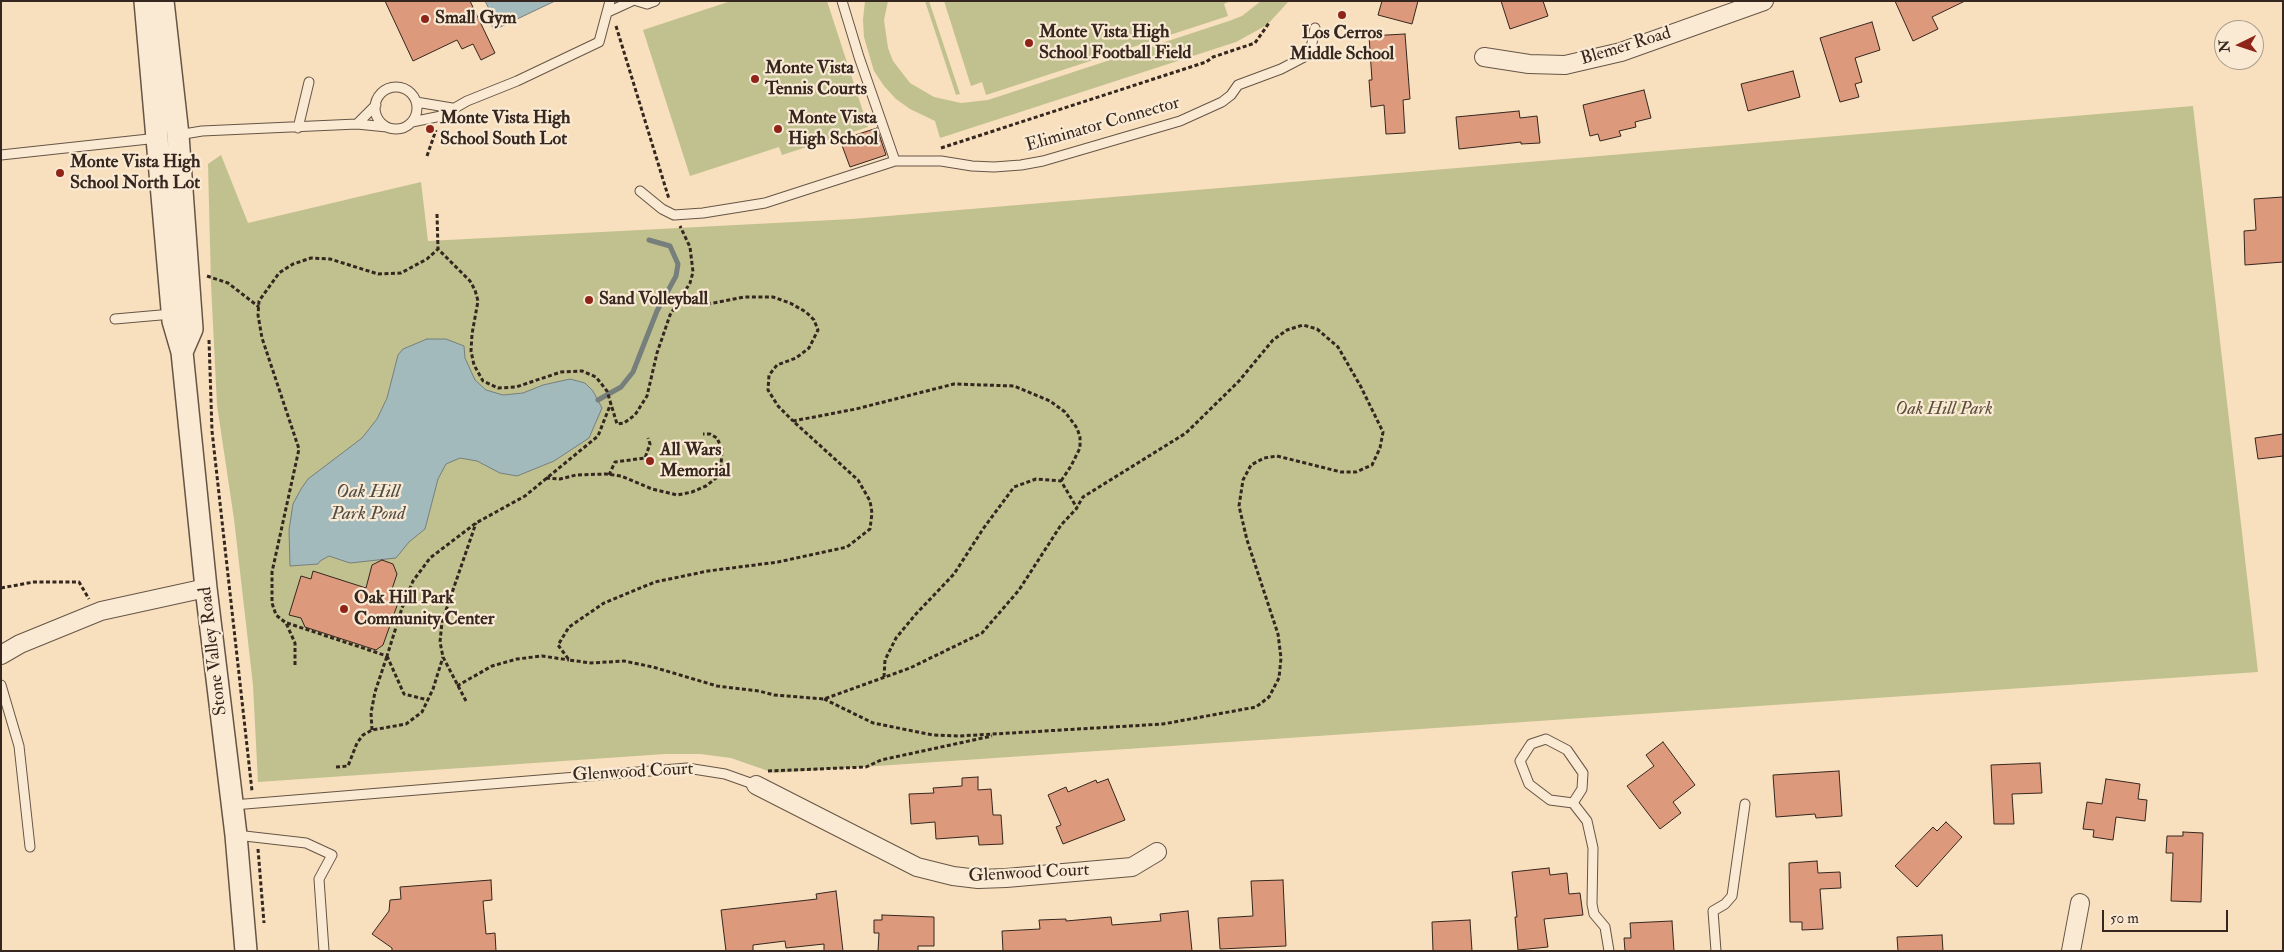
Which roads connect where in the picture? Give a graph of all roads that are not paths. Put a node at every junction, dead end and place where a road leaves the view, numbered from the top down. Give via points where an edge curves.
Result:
1 (145, 1) edge
2 (162, 1) edge
3 (610, 1) edge
4 (632, 1) edge
5 (637, 1) edge
6 (655, 1) edge
7 (842, 1) edge
8 (1764, 1) edge
9 (608, 12) junction
10 (1315, 28) dead end
11 (1484, 57) dead end
12 (309, 82) dead end
13 (416, 102) junction
14 (376, 105) junction
15 (452, 108) junction
16 (412, 122) junction
17 (357, 124) junction
18 (387, 127) junction
19 (298, 128) junction
20 (178, 136) junction
21 (156, 138) junction
22 (1, 155) edge
23 (895, 161) junction
24 (640, 191) dead end
25 (173, 314) junction
26 (115, 319) dead end
27 (182, 352) junction
28 (206, 588) junction
29 (1, 655) edge
30 (1, 685) edge
31 (756, 786) joint
32 (1573, 804) junction
33 (1745, 804) dead end
34 (232, 805) junction
35 (236, 835) junction
36 (30, 847) dead end
37 (1157, 852) dead end
38 (2080, 903) dead end
39 (246, 951) edge
40 (324, 951) edge
41 (1609, 951) edge
42 (1716, 951) edge
43 (2071, 951) edge

1 - 21 street, Stone Valley Road
2 - 20 street, Stone Valley Road
3 - 9 lane
4 - 9 lane
5 - 6 lane via 647,4
7 - 23 lane
8 - 11 street, Blemer Road via 1621,52 1564,65
9 - 15 lane via 599,42 517,82
10 - 23 lane, Eliminator Connector via 1311,48 1304,57 1238,84 1231,96 1222,102 1180,121 1074,154 1021,165 972,166 941,161
12 - 19 lane
13 - 14 lane via 409,92 397,87 385,91
13 - 15 lane
13 - 16 lane via 416,116
14 - 17 lane
14 - 18 lane via 378,117
15 - 16 lane via 441,116
16 - 18 lane via 400,129
17 - 18 lane
17 - 19 lane
19 - 20 lane via 202,131
20 - 21 lane
20 - 27 street, Stone Valley Road via 192,330
21 - 22 lane
21 - 25 street, Stone Valley Road
23 - 24 lane, Eliminator Connector via 764,203 703,214 674,216
25 - 26 lane
25 - 27 street, Stone Valley Road
27 - 28 street, Stone Valley Road
28 - 29 street via 96,613
28 - 34 street, Stone Valley Road
30 - 36 lane via 19,746
31 - 34 lane, Glenwood Court via 725,774 687,768
31 - 37 street, Glenwood Court via 917,867 953,876 987,879 1132,867
32 - 32 lane via 1550,800 1529,784 1520,762 1530,744 1546,739 1567,750 1583,773 1582,789
32 - 41 lane via 1587,821 1593,848 1592,904 1594,914 1605,927
33 - 42 lane via 1732,896 1713,911
34 - 35 street, Stone Valley Road
35 - 39 street, Stone Valley Road
35 - 40 lane via 306,843 332,855 319,879
38 - 43 street

